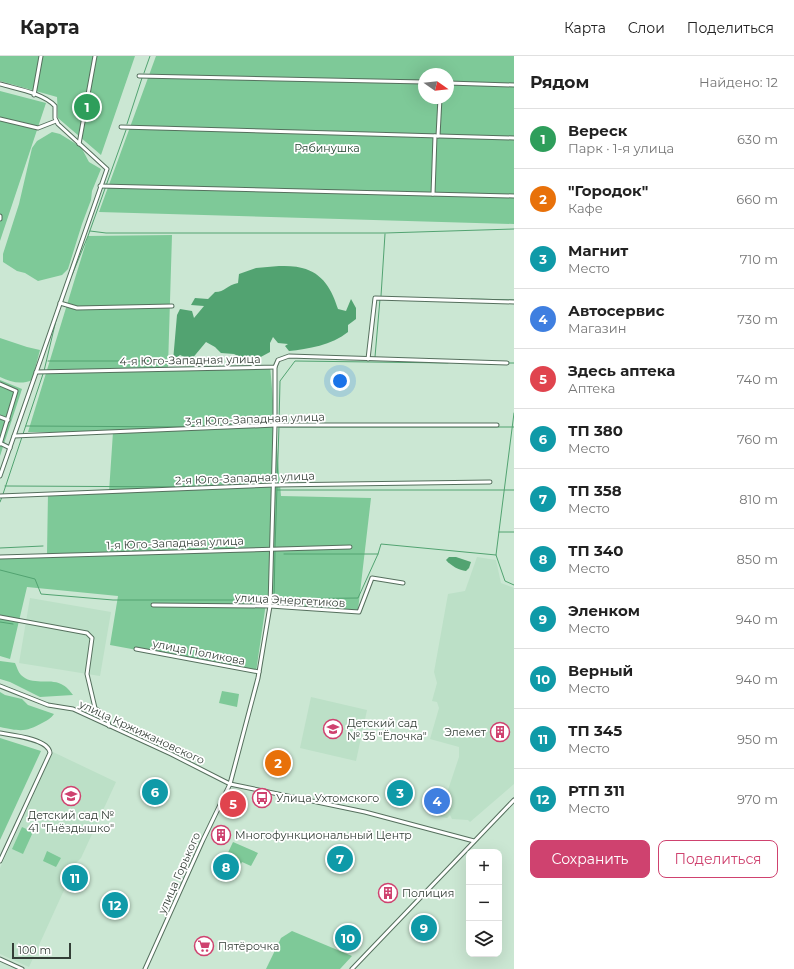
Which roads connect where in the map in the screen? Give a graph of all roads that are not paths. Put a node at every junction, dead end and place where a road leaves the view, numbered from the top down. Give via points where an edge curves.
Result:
1 (41, 56) edge
2 (95, 56) edge
3 (139, 76) dead end
4 (418, 82) edge
5 (454, 83) edge
6 (0, 84) edge
7 (514, 84) edge
8 (34, 95) junction
9 (439, 104) edge
10 (0, 119) edge
11 (56, 121) junction
12 (121, 127) dead end
13 (436, 136) junction
14 (514, 138) edge
15 (79, 144) junction
16 (100, 186) junction
17 (432, 194) junction
18 (514, 196) edge
19 (514, 302) edge
20 (60, 303) junction
21 (172, 306) dead end
22 (368, 359) junction
23 (507, 362) dead end
24 (275, 367) junction
25 (36, 372) junction
26 (0, 384) edge
27 (0, 417) edge
28 (8, 420) junction
29 (497, 425) dead end
30 (275, 426) junction
31 (14, 436) junction
32 (0, 444) edge
33 (10, 448) junction
34 (0, 476) edge
35 (490, 482) dead end
36 (274, 485) junction
37 (0, 496) edge
38 (350, 547) dead end
39 (272, 549) junction
40 (0, 557) edge
41 (403, 583) dead end
42 (153, 605) dead end
43 (270, 606) junction
44 (0, 617) edge
45 (136, 649) dead end
46 (259, 672) junction
47 (0, 686) edge
48 (109, 726) junction
49 (0, 733) edge
50 (230, 784) junction
51 (514, 800) edge
52 (474, 841) junction
53 (0, 861) edge
54 (0, 959) edge
55 (22, 969) edge
56 (145, 969) edge
57 (352, 969) edge

1 - 8 street
2 - 15 street
3 - 4 street
5 - 7 street
6 - 8 street
8 - 11 street via 50,101 55,106
9 - 13 street
10 - 11 street via 38,128
11 - 15 street
12 - 13 street
13 - 14 street
13 - 17 street
15 - 16 street via 106,169
16 - 17 street
16 - 20 street
17 - 18 street
19 - 22 street via 375,298
20 - 21 street via 77,308
20 - 25 street
22 - 23 street, 4-я Юго-Западная улица
22 - 24 street, 4-я Юго-Западная улица via 289,356 278,360
24 - 25 street, 4-я Юго-Западная улица
24 - 30 street, улица Горького
25 - 31 street
26 - 28 street via 16,391
27 - 28 street
28 - 32 street
29 - 30 street, 3-я Юго-Западная улица
30 - 31 street, 3-я Юго-Западная улица
30 - 36 street, улица Горького
31 - 33 street
32 - 33 street
33 - 34 street
35 - 36 street, 2-я Юго-Западная улица
36 - 37 street, 2-я Юго-Западная улица
36 - 39 street, улица Горького
38 - 39 street, 1-я Юго-Западная улица
39 - 40 street, 1-я Юго-Западная улица
39 - 43 street, улица Горького
41 - 43 street, улица Энергетиков via 372,578 359,612
42 - 43 street, улица Энергетиков
43 - 46 street, улица Горького
44 - 48 street via 87,633 92,638 87,674 95,708 107,717
45 - 46 street, улица Поликова
46 - 50 street, улица Горького
47 - 48 street, улица Кржижановского via 48,705 73,709
48 - 50 street, улица Кржижановского
49 - 53 street via 34,740 48,746 50,752
50 - 52 street via 364,812
50 - 56 street, улица Горького
51 - 52 street
52 - 57 street
54 - 55 street

